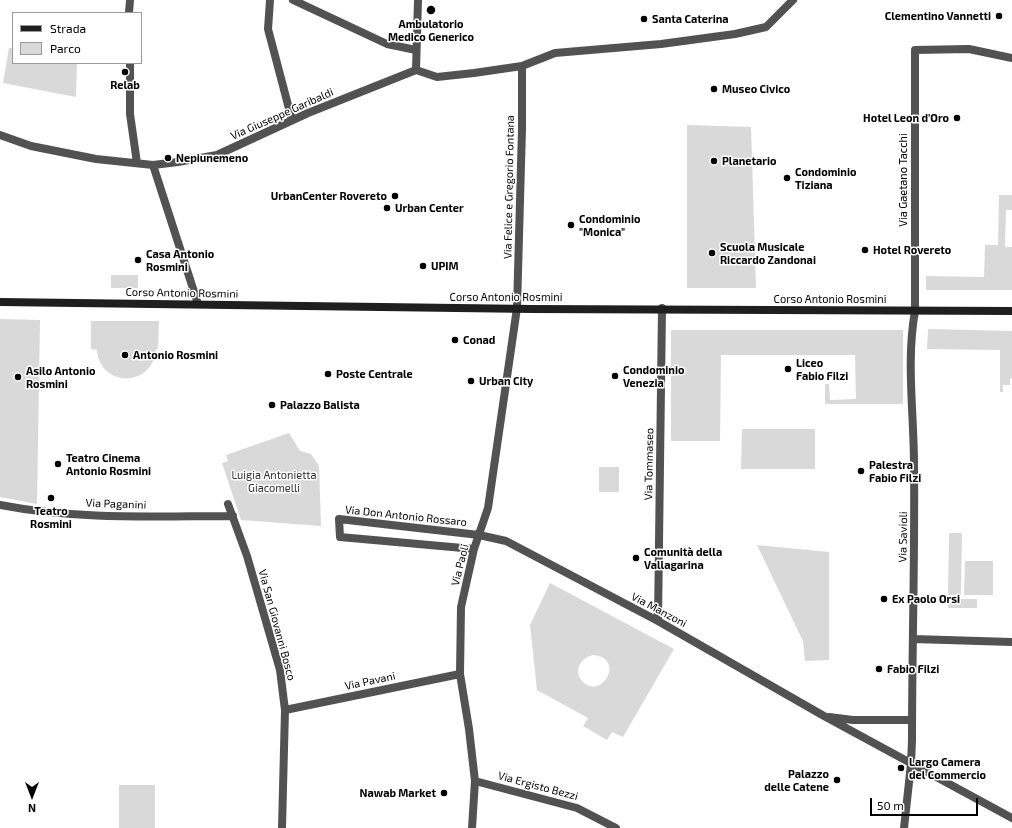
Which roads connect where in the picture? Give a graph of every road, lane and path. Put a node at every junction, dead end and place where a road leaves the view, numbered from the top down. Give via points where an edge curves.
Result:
1 (130, 0) edge
2 (270, 0) edge
3 (293, 0) edge
4 (418, 0) edge
5 (793, 0) edge
6 (129, 12) edge
7 (416, 50) junction
8 (1012, 58) edge
9 (130, 64) edge
10 (522, 66) junction
11 (416, 70) junction
12 (292, 120) junction
13 (0, 135) edge
14 (137, 162) junction
15 (153, 165) junction
16 (0, 302) edge
17 (198, 304) junction
18 (517, 308) junction
19 (662, 308) junction
20 (1012, 310) edge
21 (915, 311) junction
22 (228, 504) dead end
23 (0, 505) edge
24 (233, 516) junction
25 (479, 535) junction
26 (474, 549) junction
27 (658, 621) junction
28 (913, 640) junction
29 (1012, 642) edge
30 (460, 674) junction
31 (285, 710) junction
32 (824, 716) junction
33 (912, 720) junction
34 (911, 764) junction
35 (475, 781) junction
36 (1012, 818) edge
37 (282, 828) edge
38 (472, 828) edge
39 (616, 828) edge
40 (904, 828) edge

1 - 6 street
2 - 12 street via 268,29
3 - 7 street via 387,44
4 - 7 street
5 - 10 street via 766,27 668,43 556,53
7 - 11 street
8 - 21 street, Via Gaetano Tacchi via 969,49 915,50
9 - 14 street via 130,114
10 - 11 street via 437,78
10 - 18 street, Via Felice e Gregorio Fontana
11 - 12 street, Via Giuseppe Garibaldi
12 - 15 street, Via Giuseppe Garibaldi via 217,155
13 - 14 street, Via Giuseppe Garibaldi via 53,151 96,159
14 - 15 street, Via Giuseppe Garibaldi
15 - 17 street
16 - 17 main road, Corso Antonio Rosmini
17 - 18 main road, Corso Antonio Rosmini
18 - 19 main road, Corso Antonio Rosmini
18 - 25 street, Via Paoli via 488,508
19 - 21 main road, Corso Antonio Rosmini
19 - 27 street, Via Tommaseo
20 - 21 main road, Corso Antonio Rosmini
21 - 28 street, Via Savioli via 911,332 914,464
22 - 24 street, Via San Giovanni Bosco
23 - 24 street, Via Paganini via 38,512 96,515
24 - 31 street, Via San Giovanni Bosco via 280,670
25 - 26 street, Via Paoli
25 - 26 street, Via Don Antonio Rossaro via 340,519 340,537
25 - 27 street, Via Manzoni via 506,541
26 - 30 street, Via Paoli via 461,607
27 - 32 street, Via Manzoni
28 - 29 street
28 - 33 street, Via Savioli
30 - 31 street, Via Pavani
30 - 35 street, Via Paoli
31 - 37 street, Via San Giovanni Bosco
32 - 33 street, Via Manzoni via 853,720
32 - 34 street, Via Manzoni
33 - 34 street, Via Savioli
34 - 36 street, Via Manzoni
34 - 40 street, Via Savioli
35 - 38 street, Via Paoli
35 - 39 street, Via Ergisto Bezzi via 577,808

